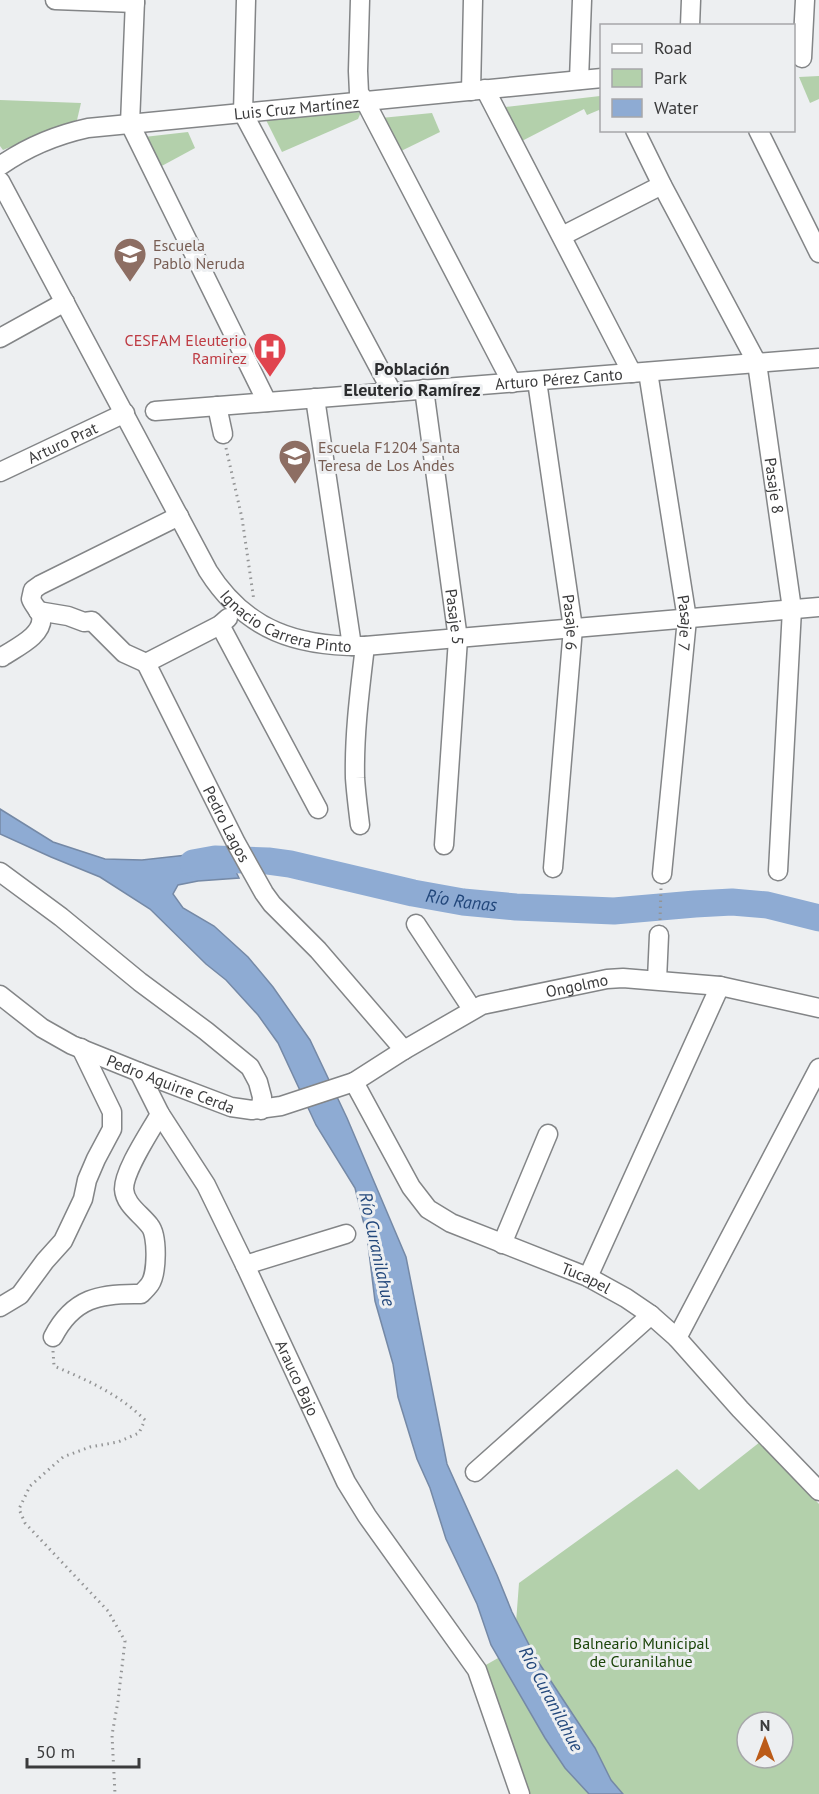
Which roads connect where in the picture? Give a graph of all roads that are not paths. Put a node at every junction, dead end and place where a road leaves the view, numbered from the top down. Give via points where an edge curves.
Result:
1 (55, 0) edge
2 (246, 0) edge
3 (360, 0) edge
4 (473, 0) edge
5 (582, 0) edge
6 (691, 0) edge
7 (805, 0) edge
8 (135, 1) edge
9 (690, 24) edge
10 (805, 58) edge
11 (600, 78) edge
12 (579, 80) junction
13 (478, 90) junction
14 (365, 101) junction
15 (243, 113) junction
16 (130, 124) junction
17 (636, 132) edge
18 (759, 132) edge
19 (0, 166) edge
20 (0, 181) edge
21 (662, 185) junction
22 (6, 211) edge
23 (562, 236) junction
24 (819, 253) edge
25 (65, 303) junction
26 (0, 338) edge
27 (819, 358) edge
28 (757, 363) junction
29 (640, 373) junction
30 (537, 381) junction
31 (512, 383) junction
32 (424, 389) junction
33 (392, 392) junction
34 (315, 399) junction
35 (267, 402) junction
36 (217, 406) junction
37 (155, 411) dead end
38 (125, 413) junction
39 (223, 434) road end
40 (0, 472) edge
41 (179, 516) junction
42 (819, 607) edge
43 (238, 609) junction
44 (792, 609) junction
45 (38, 611) junction
46 (687, 618) junction
47 (220, 625) junction
48 (573, 628) junction
49 (458, 639) junction
50 (359, 646) junction
51 (2, 657) dead end
52 (146, 663) junction
53 (318, 809) dead end
54 (360, 825) dead end
55 (444, 845) dead end
56 (554, 868) dead end
57 (778, 871) dead end
58 (0, 872) edge
59 (662, 874) road end
60 (417, 924) dead end
61 (659, 934) road end
62 (657, 980) junction
63 (720, 986) junction
64 (0, 995) edge
65 (819, 1008) edge
66 (472, 1010) junction
67 (81, 1048) junction
68 (404, 1050) junction
69 (819, 1068) edge
70 (139, 1072) junction
71 (349, 1084) junction
72 (261, 1110) junction
73 (160, 1114) junction
74 (548, 1134) dead end
75 (346, 1234) dead end
76 (502, 1244) junction
77 (245, 1265) junction
78 (588, 1277) junction
79 (0, 1307) edge
80 (651, 1315) junction
81 (53, 1337) road end
82 (677, 1338) junction
83 (475, 1472) dead end
84 (819, 1491) edge
85 (520, 1794) edge

1 - 8 street
2 - 15 street
3 - 14 street via 359,93
4 - 13 street, Pasaje 7
5 - 12 street
6 - 9 street
7 - 10 street
8 - 16 street
11 - 12 street, Luis Cruz Martínez
12 - 13 street, Luis Cruz Martínez
13 - 14 street, Luis Cruz Martínez
13 - 23 street, Pasaje 7
14 - 15 street, Luis Cruz Martínez
14 - 31 street
15 - 16 street, Luis Cruz Martínez
15 - 33 street
16 - 19 street, Luis Cruz Martínez via 68,133 24,151
16 - 35 street
17 - 21 street, Pasaje 8
18 - 24 street
20 - 22 street, Ignacio Carrera Pinto
21 - 23 street
21 - 28 street, Pasaje 8
22 - 25 street, Ignacio Carrera Pinto
23 - 29 street, Pasaje 7
25 - 26 street
25 - 38 street, Ignacio Carrera Pinto
27 - 28 street, Arturo Pérez Canto
28 - 29 street, Arturo Pérez Canto
28 - 44 street, Pasaje 8
29 - 30 street, Arturo Pérez Canto
29 - 46 street, Pasaje 7
30 - 31 street, Arturo Pérez Canto
30 - 48 street, Pasaje 6
31 - 32 street, Arturo Pérez Canto
32 - 33 street, Arturo Pérez Canto
32 - 49 street, Pasaje 5
33 - 34 street, Arturo Pérez Canto
34 - 35 street, Arturo Pérez Canto
34 - 50 street
35 - 36 street, Arturo Pérez Canto
36 - 37 street, Arturo Pérez Canto
36 - 39 street
38 - 40 street, Arturo Prat
38 - 41 street, Ignacio Carrera Pinto
41 - 43 street, Ignacio Carrera Pinto via 218,586
41 - 45 street via 39,585 31,599
42 - 44 street, Ignacio Carrera Pinto
43 - 47 street
43 - 50 street, Ignacio Carrera Pinto via 269,629 303,641
44 - 46 street, Ignacio Carrera Pinto
44 - 57 street, Pasaje 8
45 - 51 street via 41,628
45 - 52 street via 92,621 124,653
46 - 48 street, Ignacio Carrera Pinto
46 - 59 street, Pasaje 7
47 - 52 street
47 - 53 street
48 - 49 street, Ignacio Carrera Pinto
48 - 56 street, Pasaje 6
49 - 50 street, Ignacio Carrera Pinto
49 - 55 street, Pasaje 5
50 - 54 street via 355,779
52 - 68 street, Pedro Lagos via 236,843 272,904 318,950
58 - 72 street via 250,1067 262,1097
60 - 66 street
61 - 62 street
62 - 63 street, Ongolmo
62 - 66 street, Ongolmo via 607,979
63 - 65 street, Ongolmo
63 - 78 street
64 - 67 street, Pedro Aguirre Cerda via 42,1028
66 - 68 street, Ongolmo
67 - 70 street, Pedro Aguirre Cerda
67 - 79 street via 112,1112 112,1129 63,1241 20,1295
68 - 71 street, Ongolmo
69 - 82 street
70 - 72 street, Pedro Aguirre Cerda via 231,1107
70 - 73 street, Arauco Bajo
71 - 72 street, Pedro Aguirre Cerda
71 - 76 street, Tucapel via 428,1209
73 - 77 street, Arauco Bajo via 206,1185
73 - 81 street via 126,1175 124,1191 130,1205 151,1226 155,1238 152,1282 141,1294 106,1296 82,1303 67,1315
74 - 76 street
75 - 77 street
76 - 78 street, Tucapel
77 - 85 street, Arauco Bajo via 346,1482 477,1670
78 - 80 street, Tucapel
80 - 82 street, Tucapel
80 - 83 street
82 - 84 street, Tucapel

